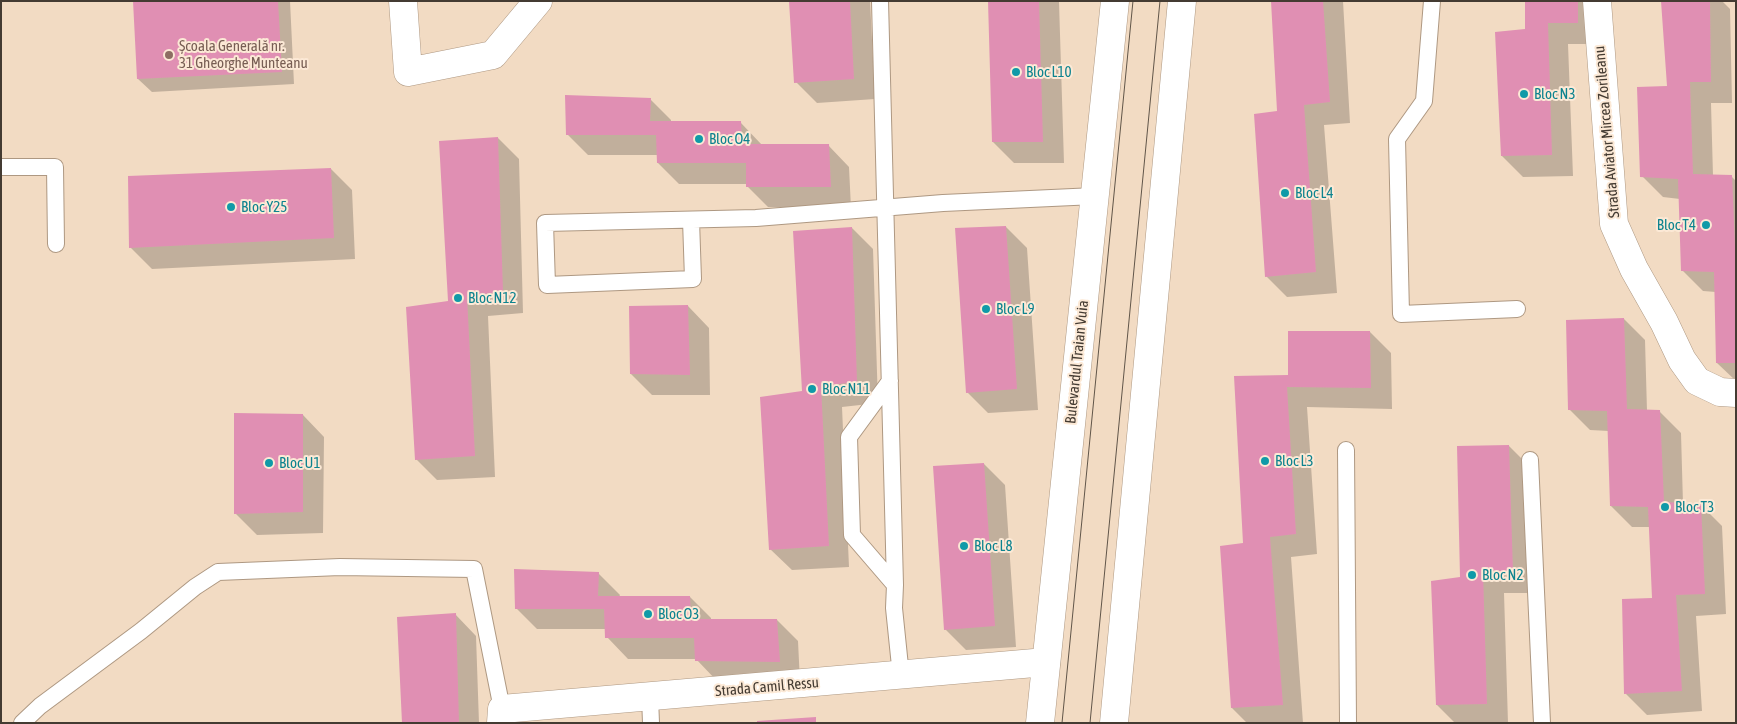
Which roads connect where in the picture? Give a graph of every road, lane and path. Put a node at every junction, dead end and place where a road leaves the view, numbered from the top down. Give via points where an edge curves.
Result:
1 (403, 1) edge
2 (538, 1) edge
3 (880, 1) edge
4 (1115, 1) edge
5 (1182, 1) edge
6 (1432, 1) edge
7 (1597, 1) edge
8 (1, 168) edge
9 (1095, 196) junction
10 (886, 208) junction
11 (691, 220) junction
12 (56, 244) dead end
13 (1518, 309) dead end
14 (890, 381) junction
15 (1736, 393) edge
16 (1346, 450) dead end
17 (1530, 460) dead end
18 (895, 585) junction
19 (1046, 662) junction
20 (900, 676) junction
21 (651, 710) edge
22 (501, 716) edge
23 (22, 723) edge
24 (1040, 723) edge
25 (1114, 723) edge
26 (1348, 723) edge
27 (1542, 723) edge

1 - 2 main road via 408,72 493,55
3 - 10 lane
4 - 9 main road, Bulevardul Traian Vuia
5 - 25 main road
6 - 13 lane via 1424,101 1398,140 1400,314
7 - 15 main road, Strada Aviator Mircea Zorileanu via 1614,224 1634,270 1682,360 1697,381 1720,392
8 - 12 lane via 56,167
9 - 10 lane
9 - 19 main road, Bulevardul Traian Vuia
10 - 11 lane
10 - 14 lane
11 - 11 lane via 545,223 547,285 693,279
14 - 18 lane
14 - 18 lane via 849,436 852,535
16 - 26 lane
17 - 27 lane
18 - 20 lane
19 - 20 main road, Strada Camil Ressu
19 - 24 main road, Bulevardul Traian Vuia
20 - 21 main road, Strada Camil Ressu
21 - 22 main road, Strada Camil Ressu
22 - 23 lane via 474,569 340,566 218,572

